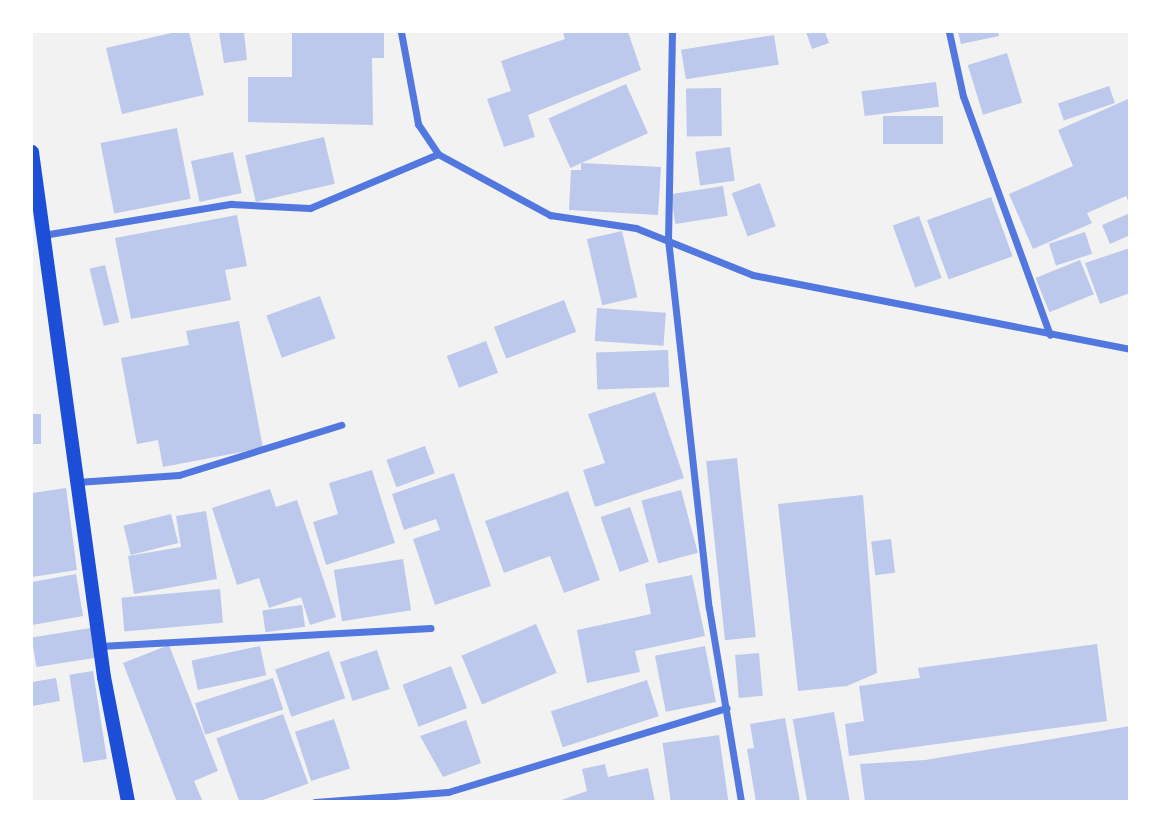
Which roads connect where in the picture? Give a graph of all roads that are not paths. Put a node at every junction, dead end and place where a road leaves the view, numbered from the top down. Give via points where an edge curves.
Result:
1 (401, 32) edge
2 (672, 32) edge
3 (949, 32) edge
4 (32, 152) edge
5 (438, 154) junction
6 (42, 235) junction
7 (668, 239) junction
8 (1050, 335) junction
9 (1129, 349) edge
10 (341, 425) dead end
11 (76, 482) junction
12 (430, 628) dead end
13 (99, 646) junction
14 (727, 708) junction
15 (128, 802) edge
16 (315, 802) edge
17 (741, 802) edge

1 - 5 street via 418,124
2 - 7 street
3 - 8 street via 963,96
4 - 6 main road
5 - 6 street via 310,208 231,204
5 - 7 street via 550,215
6 - 11 main road
7 - 8 street via 753,275
7 - 14 street via 708,596
8 - 9 street
10 - 11 street via 179,475
11 - 13 main road
12 - 13 street
13 - 15 main road
14 - 16 street via 448,792
14 - 17 street

